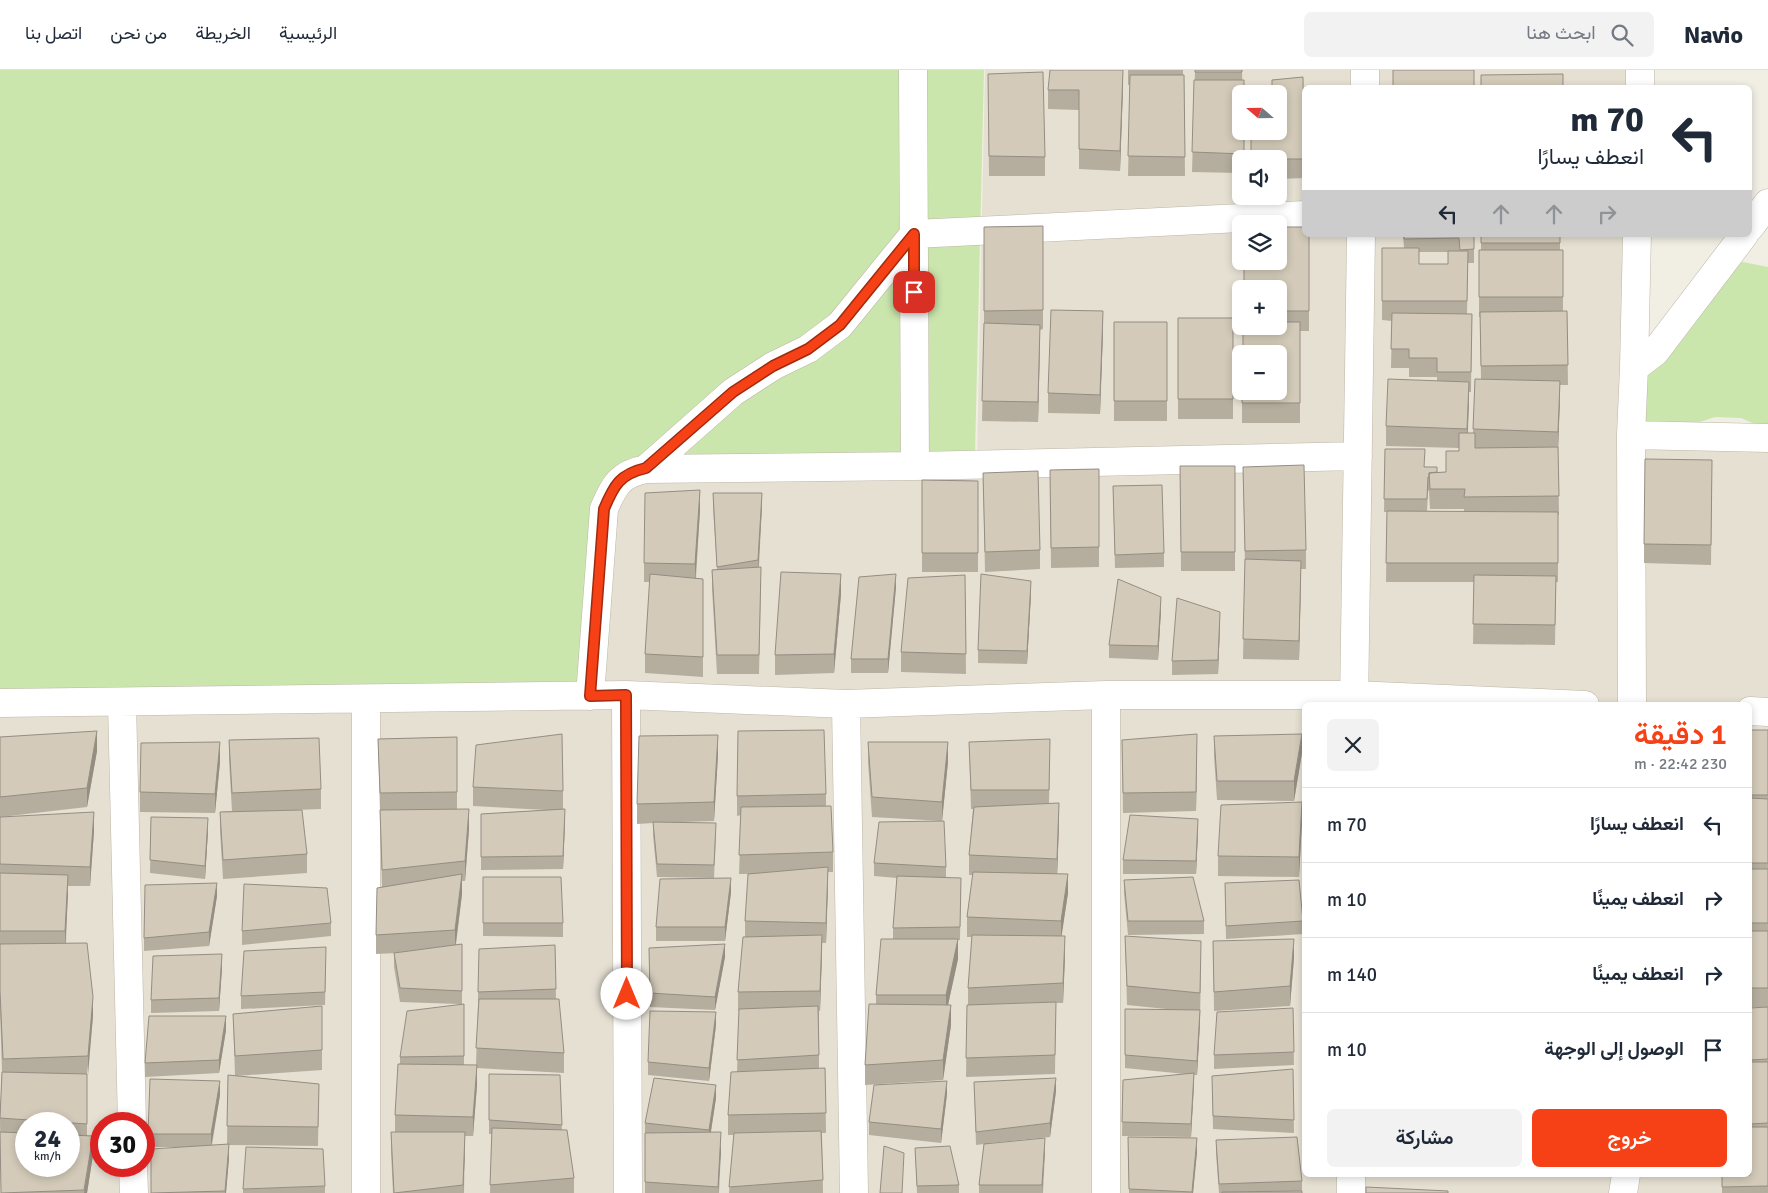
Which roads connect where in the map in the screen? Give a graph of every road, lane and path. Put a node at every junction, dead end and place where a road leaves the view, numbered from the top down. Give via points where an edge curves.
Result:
1 (913, 70) edge
2 (1365, 70) edge
3 (1640, 70) edge
4 (1365, 85) edge
5 (1640, 85) edge
6 (1768, 203) edge
7 (1302, 215) edge
8 (1752, 224) edge
9 (914, 234) junction
10 (1361, 237) edge
11 (1637, 237) edge
12 (1742, 237) edge
13 (1634, 368) junction
14 (1631, 434) junction
15 (1768, 438) edge
16 (1358, 456) junction
17 (915, 466) junction
18 (646, 468) junction
19 (626, 695) junction
20 (590, 696) junction
21 (1106, 696) junction
22 (366, 699) junction
23 (1354, 700) edge
24 (122, 702) junction
25 (1446, 702) edge
26 (1632, 702) edge
27 (0, 703) edge
28 (846, 704) junction
29 (1752, 711) edge
30 (1768, 712) edge
31 (132, 1112) edge
32 (133, 1177) edge
33 (1351, 1177) edge
34 (1626, 1177) edge
35 (134, 1193) edge
36 (366, 1193) edge
37 (628, 1193) edge
38 (854, 1193) edge
39 (1106, 1193) edge
40 (1351, 1193) edge
41 (1624, 1193) edge

1 - 9 street
2 - 4 street
3 - 5 street
6 - 8 street
7 - 9 street
9 - 17 street
9 - 18 street via 840,325 808,349 773,366 733,392
10 - 16 street
11 - 13 street
12 - 13 street via 1655,352
13 - 14 street
14 - 15 street
14 - 26 street
16 - 17 street
16 - 23 street
17 - 18 street
18 - 20 street via 621,478 604,509
19 - 20 street
19 - 28 street
19 - 37 street
20 - 22 street
21 - 23 street
21 - 28 street
21 - 39 street
22 - 24 street
22 - 36 street
23 - 25 street
24 - 27 street
24 - 31 street
28 - 38 street
29 - 30 street
32 - 35 street
33 - 40 street
34 - 41 street

